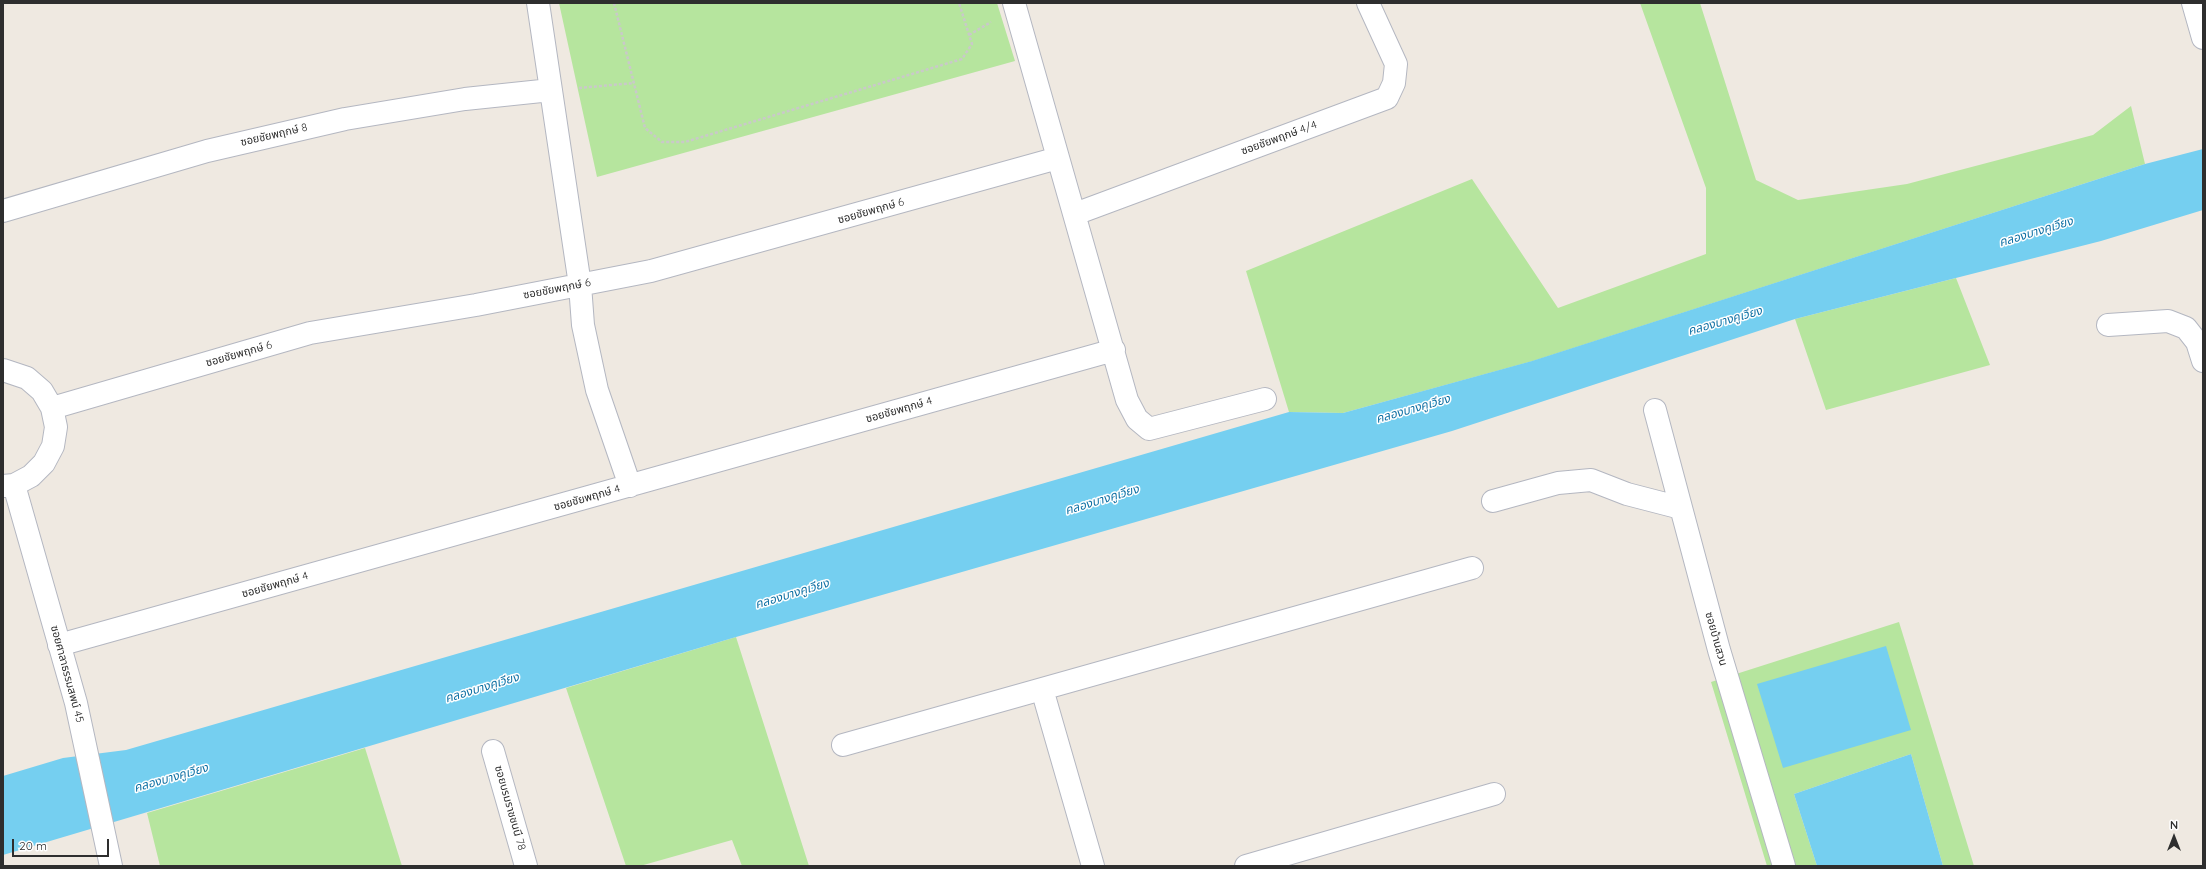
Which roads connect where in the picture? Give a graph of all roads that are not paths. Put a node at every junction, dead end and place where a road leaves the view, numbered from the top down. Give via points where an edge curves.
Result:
1 (538, 3) edge
2 (1368, 3) edge
3 (2193, 3) edge
4 (1019, 4) edge
5 (2203, 38) edge
6 (551, 90) junction
7 (1058, 158) junction
8 (3, 212) edge
9 (1075, 214) junction
10 (580, 284) junction
11 (2108, 325) dead end
12 (1114, 350) junction
13 (2203, 361) edge
14 (3, 370) edge
15 (1265, 399) dead end
16 (52, 408) junction
17 (1655, 410) dead end
18 (8, 486) edge
19 (630, 486) junction
20 (1493, 501) dead end
21 (1681, 508) junction
22 (1472, 568) dead end
23 (59, 645) junction
24 (1042, 689) junction
25 (843, 745) dead end
26 (493, 751) dead end
27 (1494, 794) dead end
28 (111, 866) edge
29 (526, 866) edge
30 (1093, 866) edge
31 (1246, 866) edge
32 (1784, 866) edge

1 - 6 street
2 - 9 street, ซอยชัยพฤกษ์ 4/4 via 1396,64 1394,83 1386,98
3 - 5 street
4 - 7 street
6 - 8 street, ซอยชัยพฤกษ์ 8 via 465,99 345,119 207,151
6 - 10 street
7 - 9 street
7 - 10 street, ซอยชัยพฤกษ์ 6 via 658,269
9 - 12 street
10 - 16 street, ซอยชัยพฤกษ์ 6 via 310,333
10 - 19 street via 583,325 597,390
11 - 13 street via 2168,322 2186,328 2197,342
12 - 15 street via 1127,400 1138,419 1149,428
12 - 19 street, ซอยชัยพฤกษ์ 4
14 - 16 street, ซอยศาลาธรรมสพน์ 45 via 27,378 42,390
16 - 18 street, ซอยศาลาธรรมสพน์ 45 via 56,427 53,446 31,476
17 - 21 street, ซอยบ้านสวน
18 - 23 street, ซอยศาลาธรรมสพน์ 45
19 - 23 street, ซอยชัยพฤกษ์ 4
20 - 21 street via 1558,483 1591,480 1627,494
21 - 32 street, ซอยบ้านสวน via 1719,650
22 - 24 street
23 - 28 street, ซอยศาลาธรรมสพน์ 45 via 76,703
24 - 25 street
24 - 30 street
26 - 29 street, ซอยบรมราชชนนี 78
27 - 31 street

